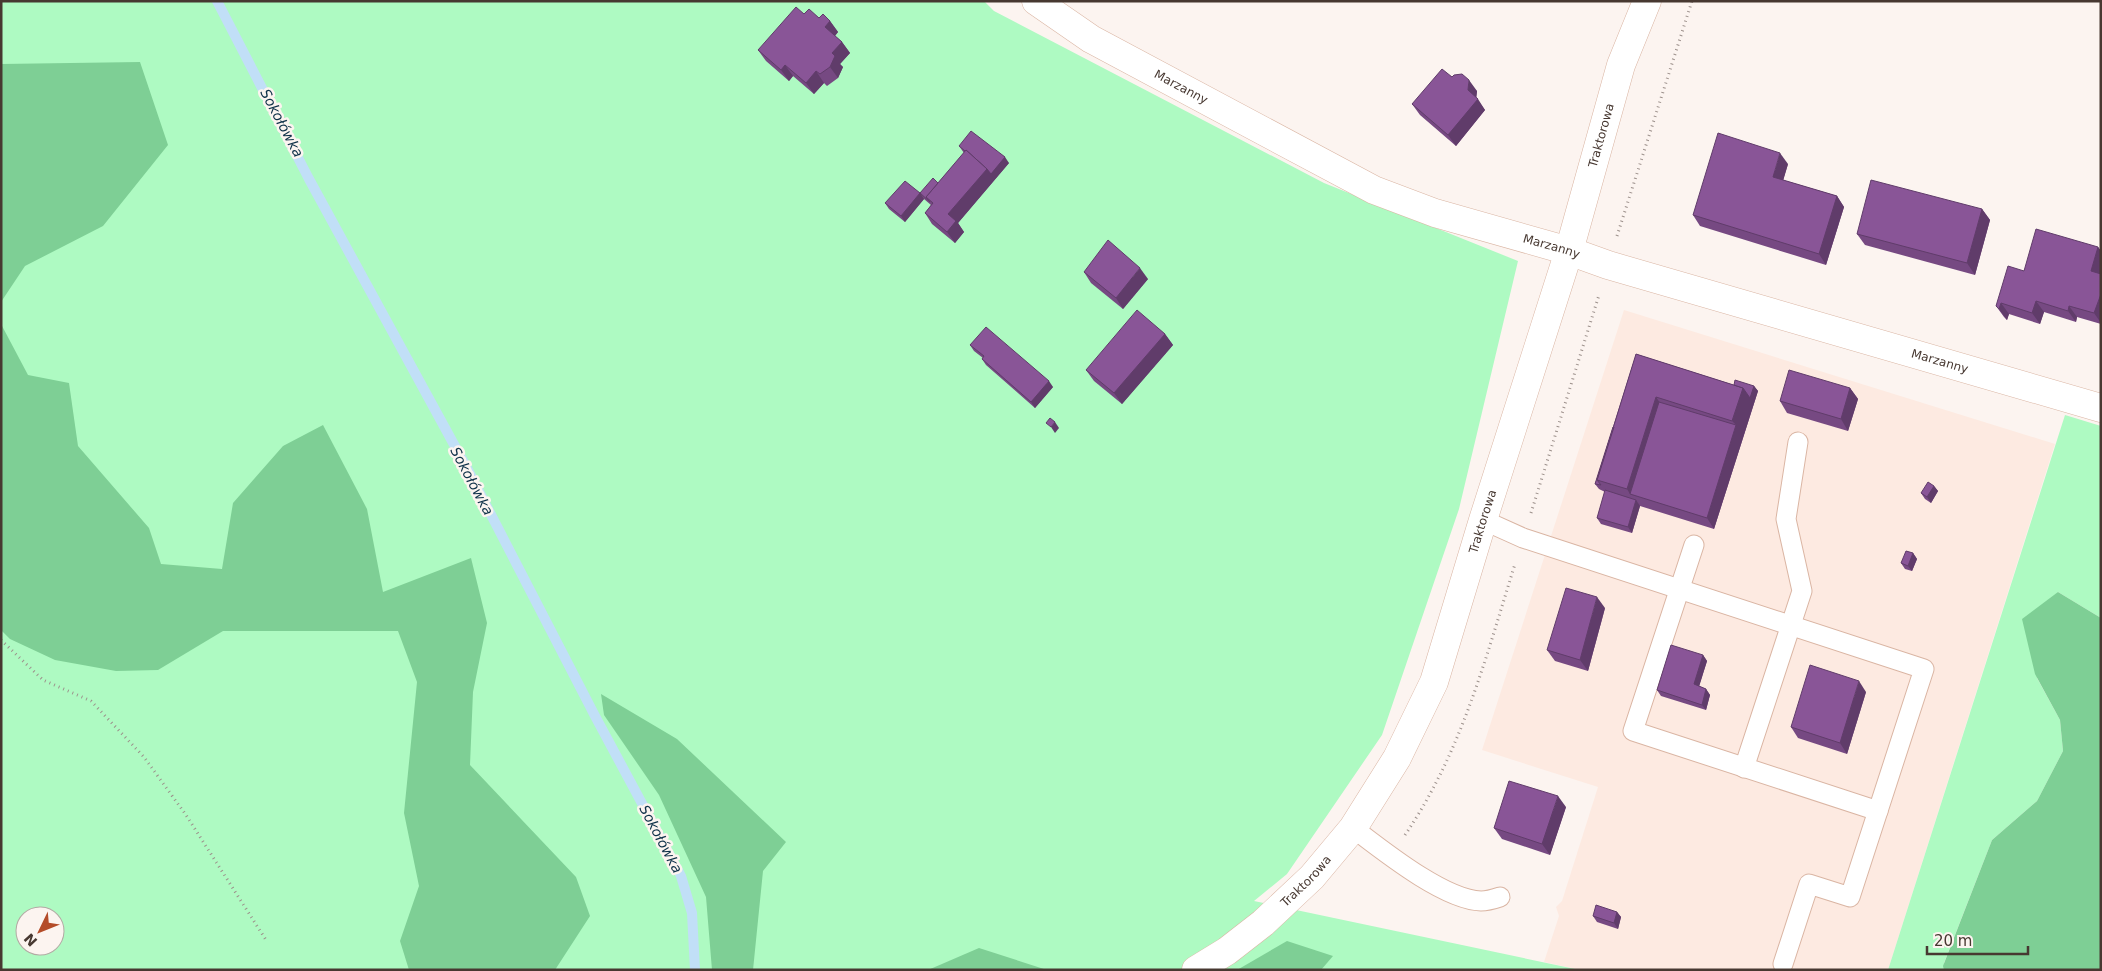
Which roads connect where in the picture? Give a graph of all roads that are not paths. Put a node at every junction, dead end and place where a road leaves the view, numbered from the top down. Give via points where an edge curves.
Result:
1 (1036, 1) edge
2 (1647, 1) edge
3 (1569, 251) junction
4 (2101, 408) edge
5 (1798, 442) dead end
6 (1483, 520) junction
7 (1694, 545) dead end
8 (1679, 589) junction
9 (1791, 626) junction
10 (1744, 768) junction
11 (1878, 811) junction
12 (1353, 828) junction
13 (1500, 898) dead end
14 (1783, 964) dead end
15 (1196, 970) edge

1 - 3 street, Marzanny via 1099,44 1374,190 1436,213
2 - 3 street, Traktorowa via 1621,65
3 - 4 street, Marzanny
3 - 6 street, Traktorowa
5 - 9 lane via 1786,519 1802,591
6 - 8 lane via 1523,538
6 - 12 street, Traktorowa via 1434,682 1397,758
7 - 8 lane
8 - 9 lane
8 - 10 lane via 1633,731
9 - 10 lane
9 - 11 lane via 1924,670
10 - 11 lane
11 - 14 lane via 1850,897 1809,884
12 - 13 lane via 1391,857 1460,896 1481,901
12 - 15 street, Traktorowa via 1312,877 1263,923

